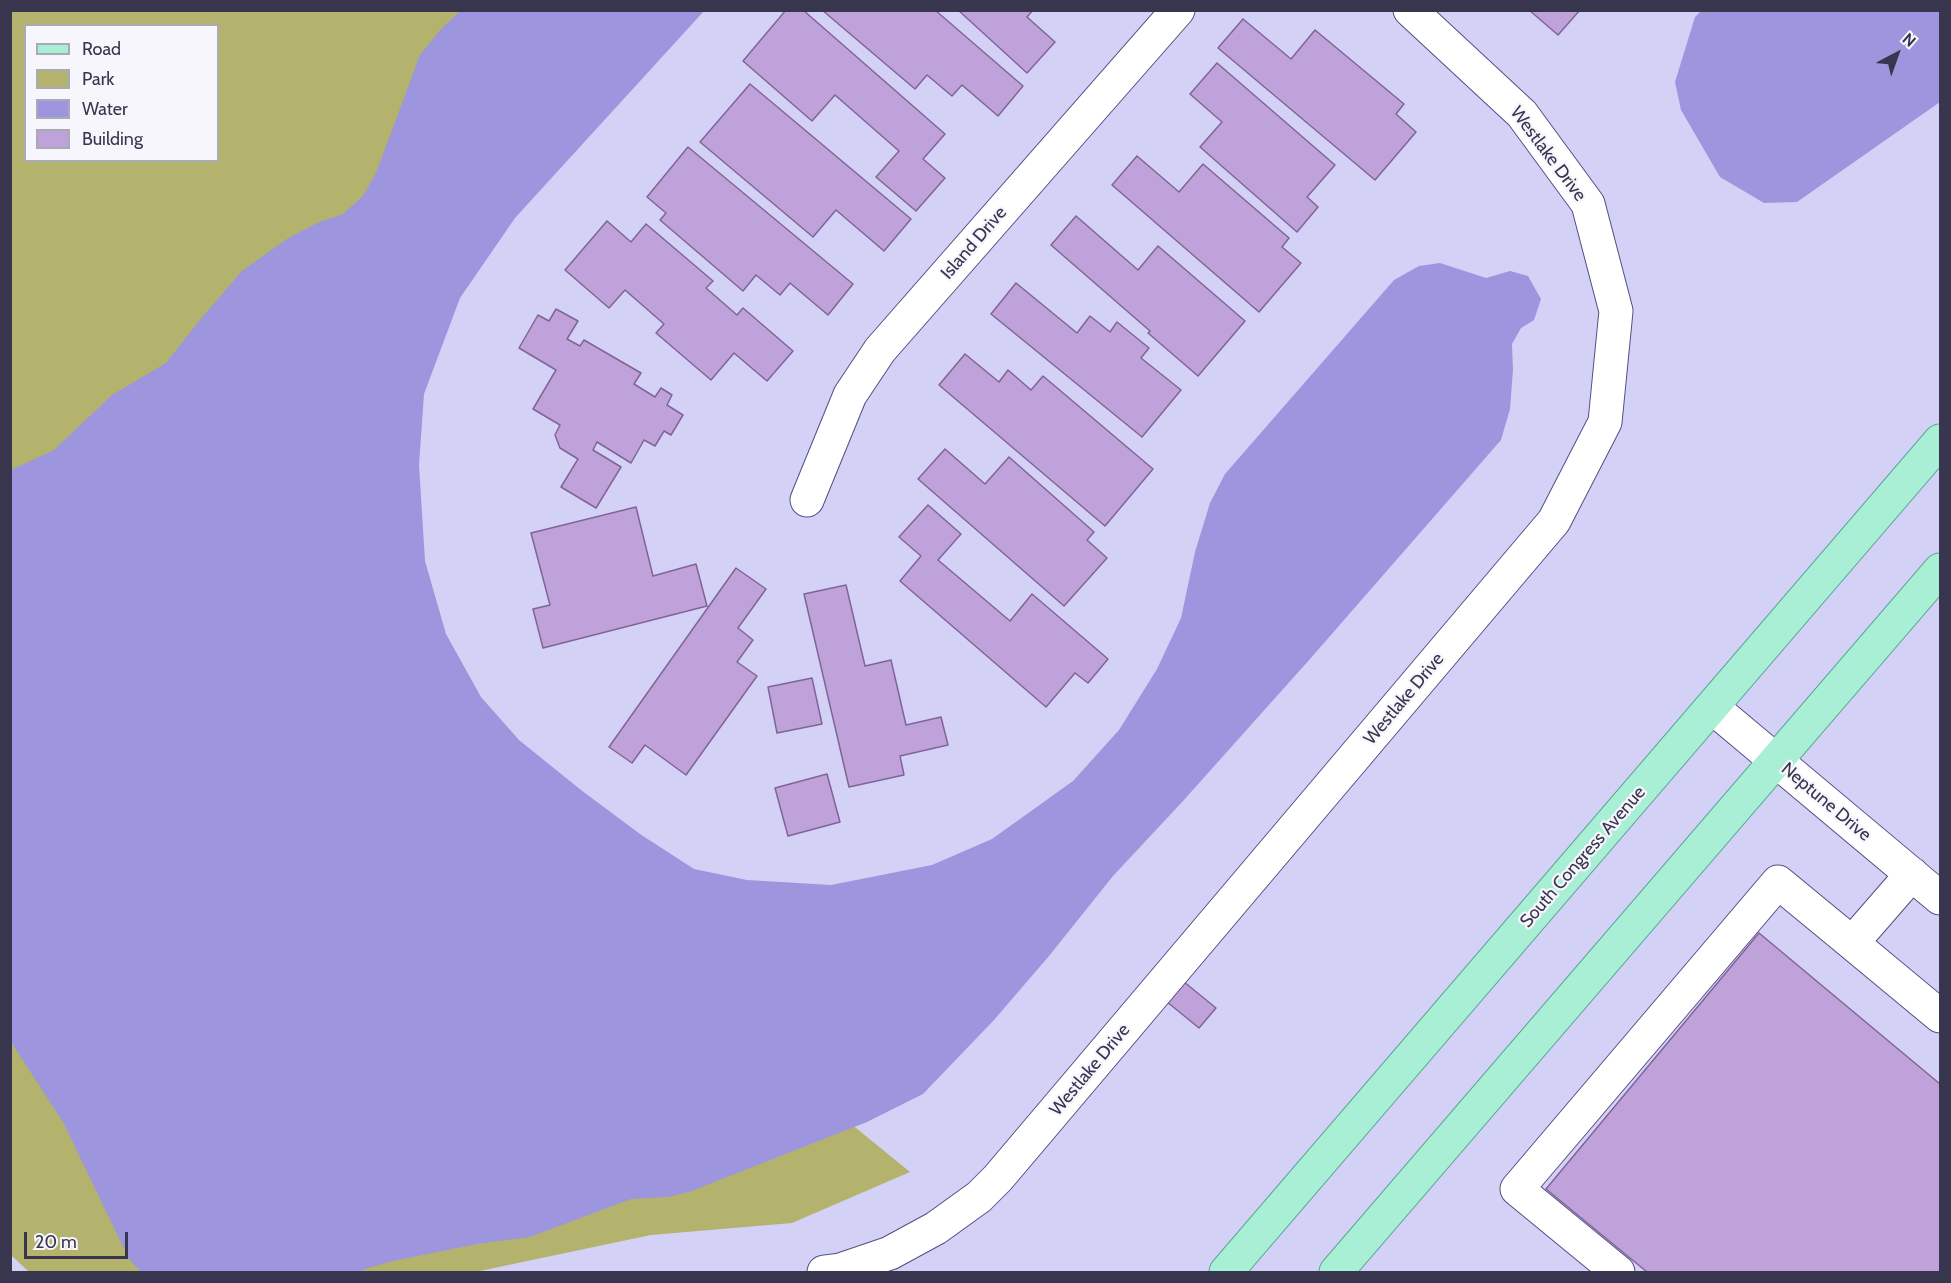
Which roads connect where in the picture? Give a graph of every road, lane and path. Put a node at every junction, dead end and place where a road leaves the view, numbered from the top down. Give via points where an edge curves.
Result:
1 (1178, 10) edge
2 (1410, 10) edge
3 (1941, 441) edge
4 (807, 500) dead end
5 (1941, 570) edge
6 (1712, 707) junction
7 (1777, 761) junction
8 (1912, 874) junction
9 (1941, 898) edge
10 (1852, 943) junction
11 (1941, 1016) edge
12 (824, 1272) edge
13 (1226, 1272) edge
14 (1336, 1272) edge
15 (1618, 1272) edge

1 - 4 street, Island Drive via 880,350 850,395
2 - 12 street, Westlake Drive via 1522,114 1588,204 1616,311 1605,422 1554,521 998,1178 979,1197 927,1233 890,1252
3 - 6 main road, South Congress Avenue
5 - 7 main road
6 - 7 street, Neptune Drive
6 - 13 main road, South Congress Avenue
7 - 8 street, Neptune Drive
7 - 14 main road
8 - 9 street, Neptune Drive
8 - 10 street
10 - 11 street
10 - 15 street via 1778,882 1517,1189

